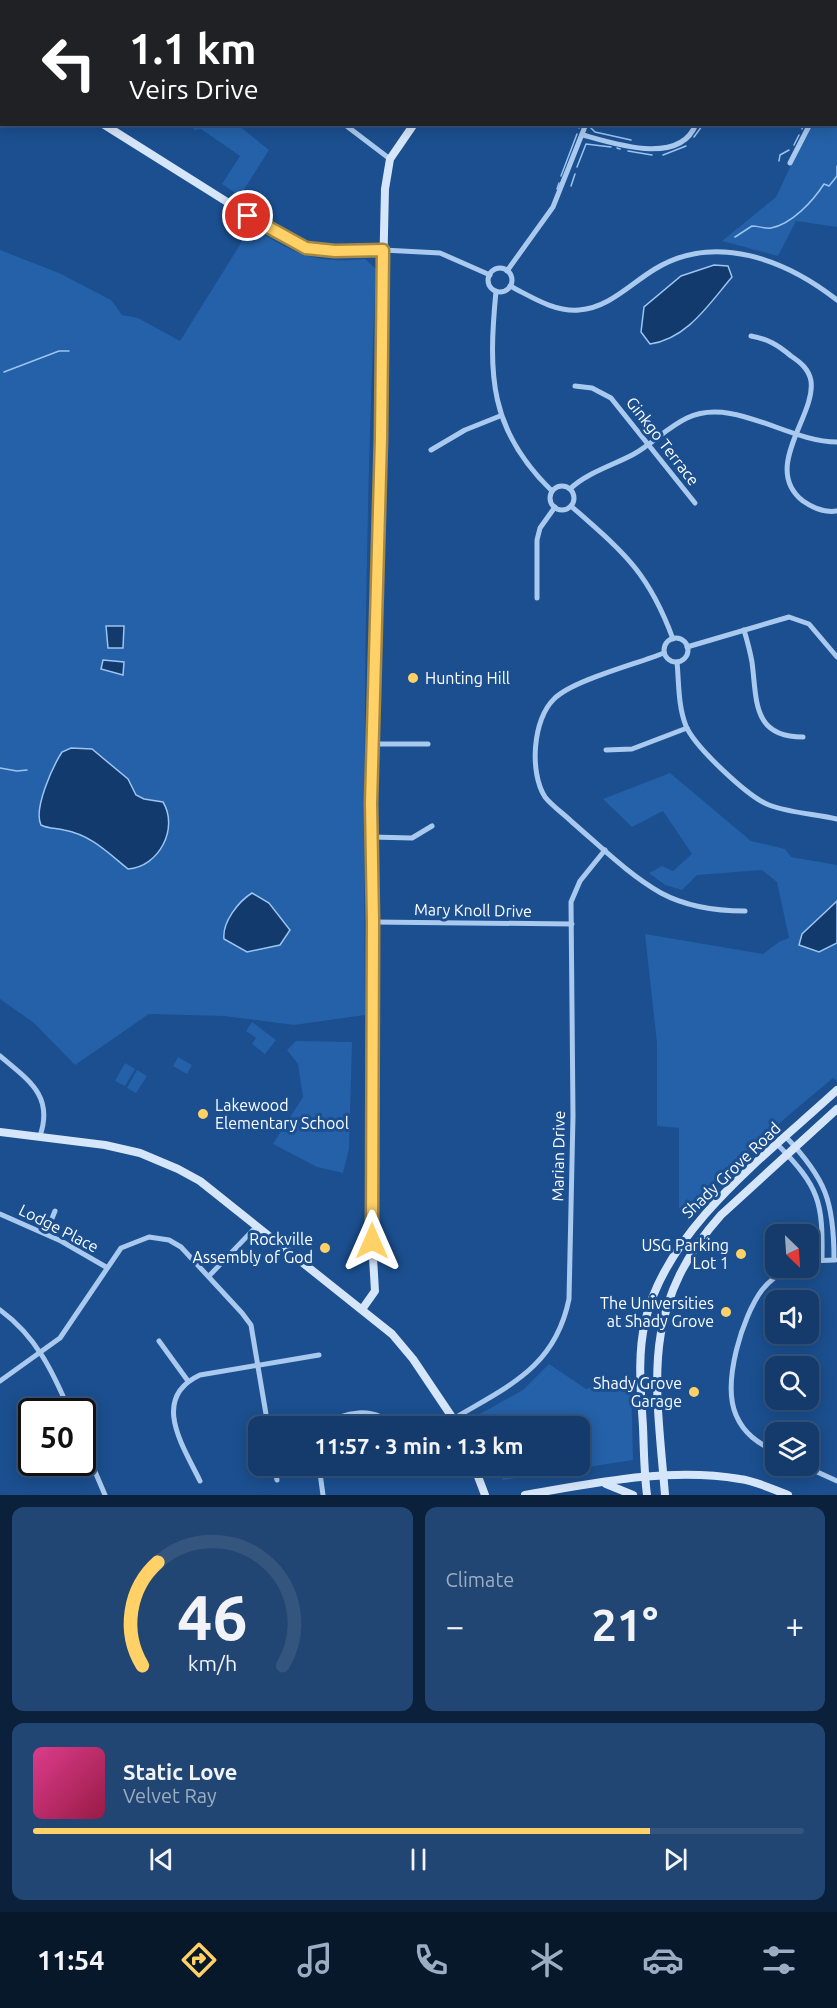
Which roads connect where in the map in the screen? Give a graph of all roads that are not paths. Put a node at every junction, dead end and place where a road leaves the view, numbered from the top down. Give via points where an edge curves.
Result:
1 (106, 126) edge
2 (347, 126) edge
3 (413, 126) edge
4 (585, 126) edge
5 (694, 126) edge
6 (809, 126) edge
7 (583, 135) junction
8 (390, 159) junction
9 (790, 163) dead end
10 (383, 250) junction
11 (507, 271) junction
12 (490, 274) junction
13 (510, 286) junction
14 (496, 291) junction
15 (836, 296) edge
16 (751, 336) dead end
17 (575, 386) dead end
18 (500, 416) junction
19 (796, 435) junction
20 (837, 442) edge
21 (648, 445) junction
22 (431, 450) dead end
23 (570, 489) junction
24 (552, 491) junction
25 (695, 503) dead end
26 (572, 506) junction
27 (555, 507) junction
28 (837, 511) edge
29 (537, 598) dead end
30 (744, 630) junction
31 (673, 639) junction
32 (687, 647) junction
33 (664, 653) junction
34 (837, 657) edge
35 (677, 662) junction
36 (687, 728) junction
37 (803, 737) dead end
38 (373, 744) junction
39 (428, 744) dead end
40 (606, 750) dead end
41 (837, 819) edge
42 (432, 826) dead end
43 (371, 837) junction
44 (605, 850) junction
45 (745, 911) dead end
46 (373, 922) junction
47 (572, 924) junction
48 (0, 1056) edge
49 (837, 1090) edge
50 (837, 1109) edge
51 (0, 1132) edge
52 (40, 1136) junction
53 (786, 1137) junction
54 (778, 1145) junction
55 (796, 1147) junction
56 (787, 1155) junction
57 (55, 1211) dead end
58 (0, 1214) edge
59 (256, 1227) junction
60 (46, 1233) junction
61 (819, 1259) edge
62 (822, 1259) junction
63 (835, 1260) edge
64 (106, 1267) junction
65 (209, 1276) junction
66 (776, 1278) edge
67 (363, 1308) junction
68 (0, 1310) edge
69 (159, 1341) dead end
70 (42, 1353) junction
71 (319, 1355) dead end
72 (259, 1366) junction
73 (0, 1381) edge
74 (188, 1381) junction
75 (63, 1398) edge
76 (266, 1416) edge
77 (351, 1416) edge
78 (378, 1416) edge
79 (451, 1416) edge
80 (466, 1416) edge
81 (765, 1446) edge
82 (819, 1473) edge
83 (96, 1474) edge
84 (667, 1475) junction
85 (276, 1476) edge
86 (320, 1476) edge
87 (478, 1476) edge
88 (644, 1477) junction
89 (277, 1480) dead end
90 (200, 1481) dead end
91 (837, 1481) edge
92 (602, 1483) junction
93 (105, 1495) edge
94 (323, 1495) edge
95 (485, 1495) edge
96 (525, 1495) edge
97 (633, 1495) edge
98 (647, 1495) edge
99 (664, 1495) edge
100 (788, 1495) edge

1 - 10 main road via 294,244 319,251
2 - 8 street
3 - 8 main road
4 - 7 street
5 - 7 street via 683,141 661,149
6 - 9 street
7 - 11 street via 561,192
8 - 10 main road
10 - 12 street via 440,253
10 - 38 main road
11 - 12 street via 500,268
11 - 13 street via 512,279
12 - 14 street via 489,285
13 - 14 street
13 - 15 street via 556,308 588,309 673,260 714,251 744,254 788,268
14 - 18 street via 493,375
16 - 19 street via 774,343 809,374 811,388
17 - 21 street, Ginkgo Terrace via 592,388 611,398
18 - 22 street
18 - 24 street via 525,462
19 - 20 street
19 - 21 street via 735,414 714,411 687,418
19 - 28 street via 787,461 792,487 811,507
21 - 23 street
21 - 25 street, Ginkgo Terrace
23 - 24 street via 563,486
23 - 26 street via 574,495
24 - 27 street via 550,498
26 - 27 street via 565,510
26 - 31 street via 632,560 656,598
27 - 29 street via 540,528 537,540
30 - 32 street
30 - 34 street via 795,618 815,629
30 - 37 street via 752,663 753,694 760,713 780,735
31 - 32 street via 680,639
31 - 33 street via 666,643
32 - 35 street via 685,658
33 - 35 street via 670,661
33 - 44 street via 555,697 536,730 538,776 544,796
35 - 36 street
36 - 40 street via 632,749
36 - 41 street via 702,748 757,798 781,808
38 - 39 street
38 - 43 main road
42 - 43 street via 412,838
43 - 46 main road
44 - 45 street via 663,894 720,911
44 - 47 street, Marian Drive via 573,892
46 - 47 street, Mary Knoll Drive
46 - 67 main road via 372,1241 376,1287
47 - 80 street, Marian Drive via 573,1126 569,1299 565,1318 547,1354 524,1376
48 - 52 street via 37,1088 45,1114
49 - 53 main road, Shady Grove Road
50 - 55 main road, Shady Grove Road
51 - 52 main road
52 - 59 main road via 105,1145 159,1160 200,1181
53 - 54 main road, Shady Grove Road
53 - 55 street
54 - 56 street
54 - 88 main road, Shady Grove Road via 700,1217 660,1279 645,1320 641,1346
55 - 56 main road, Shady Grove Road
55 - 63 street via 827,1193
56 - 62 street via 809,1179 817,1196 823,1226
56 - 84 main road, Shady Grove Road via 703,1235 676,1279 662,1322 656,1371
57 - 60 street
58 - 60 street, Lodge Place
59 - 65 street
59 - 67 main road
60 - 64 street, Lodge Place
61 - 62 street
62 - 63 street
64 - 65 street via 121,1248 133,1241 157,1237 181,1247
64 - 70 street via 71,1326
65 - 72 street via 251,1325
66 - 81 street via 755,1302 731,1383 734,1410 743,1428
67 - 79 main road via 413,1359
68 - 70 street via 23,1329
69 - 74 street
70 - 73 street
70 - 75 street
71 - 72 street
72 - 74 street via 200,1375
72 - 76 street
74 - 90 street via 174,1399 174,1428
77 - 78 street
82 - 91 street
83 - 93 street
84 - 88 main road
84 - 99 main road, Shady Grove Road
84 - 100 main road via 701,1473 741,1479
85 - 89 street
86 - 94 street
87 - 95 main road
88 - 92 main road
88 - 98 main road, Shady Grove Road
92 - 96 main road
92 - 97 main road

